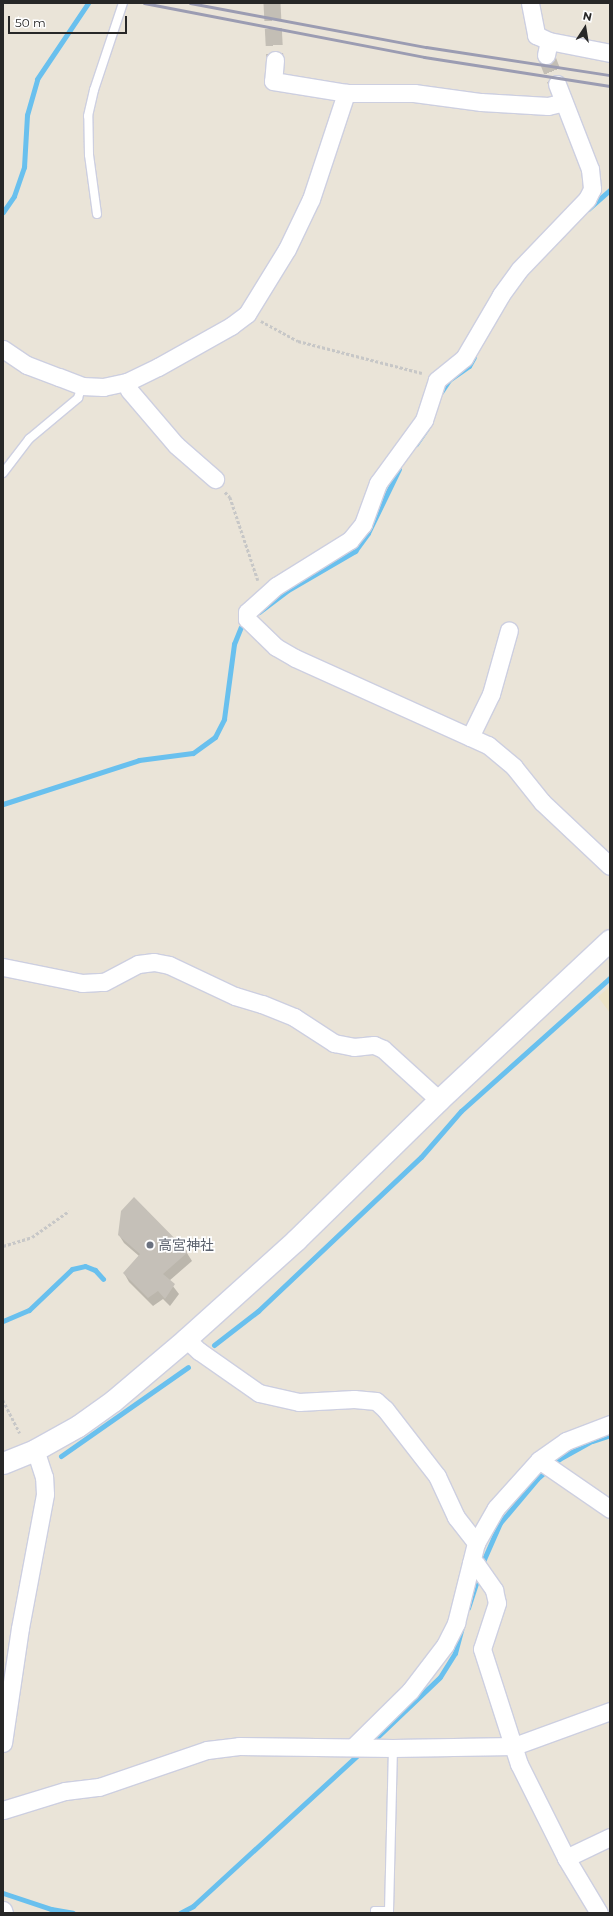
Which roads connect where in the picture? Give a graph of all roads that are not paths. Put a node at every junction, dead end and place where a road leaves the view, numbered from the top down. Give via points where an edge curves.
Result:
1 (123, 3) edge
2 (530, 3) edge
3 (610, 53) edge
4 (275, 60) tunnel mouth
5 (557, 84) tunnel mouth
6 (346, 93) junction
7 (564, 102) junction
8 (97, 214) dead end
9 (3, 349) edge
10 (127, 382) junction
11 (82, 386) junction
12 (3, 473) edge
13 (215, 479) road end
14 (509, 630) dead end
15 (470, 737) junction
16 (610, 866) edge
17 (610, 940) edge
18 (3, 967) edge
19 (439, 1100) junction
20 (186, 1339) junction
21 (610, 1424) edge
22 (34, 1450) junction
23 (540, 1460) junction
24 (3, 1463) edge
25 (610, 1509) edge
26 (476, 1543) junction
27 (471, 1563) junction
28 (610, 1711) edge
29 (3, 1743) edge
30 (514, 1746) junction
31 (353, 1747) junction
32 (393, 1748) junction
33 (3, 1810) edge
34 (610, 1837) edge
35 (566, 1858) junction
36 (3, 1910) edge
37 (4, 1913) edge
38 (375, 1913) edge
39 (599, 1913) edge

1 - 8 lane via 88,116 89,155
2 - 3 street via 536,35 547,48
4 - 6 street via 273,81
5 - 7 street
6 - 7 street via 414,93 481,102 548,106
6 - 10 street via 311,199 274,273 247,314 178,356
7 - 15 street via 590,169 592,190 587,199 519,270 501,295 464,358 437,380 424,420 378,483 363,524 350,540 264,596 247,612 247,619 276,647 325,674
9 - 11 street via 27,365
10 - 11 street via 103,387
10 - 13 street via 129,390 176,445
11 - 12 lane via 78,398 29,439
14 - 15 street via 491,694
15 - 16 street via 501,754 542,802
17 - 19 street
18 - 19 street via 82,983 104,982 138,964 154,962 169,965 234,996 294,1017 334,1043 354,1047 374,1044 383,1049
19 - 20 street via 296,1240
20 - 22 street via 113,1401 78,1426
20 - 26 street via 199,1352 259,1393 299,1402 354,1399 376,1402 385,1409 437,1476 456,1517
21 - 23 street via 566,1440
22 - 24 street
22 - 29 street via 44,1478 45,1494 20,1628
23 - 25 street
23 - 26 street via 496,1508
26 - 27 street
27 - 30 street via 476,1564 494,1590 496,1603 482,1649
27 - 31 street via 456,1623 437,1657 410,1691
28 - 30 street
30 - 32 street
30 - 35 street via 519,1764
31 - 32 street
31 - 33 street via 239,1746 207,1750 99,1787 65,1792
32 - 38 lane via 390,1911
34 - 35 street
35 - 39 street
36 - 37 street

